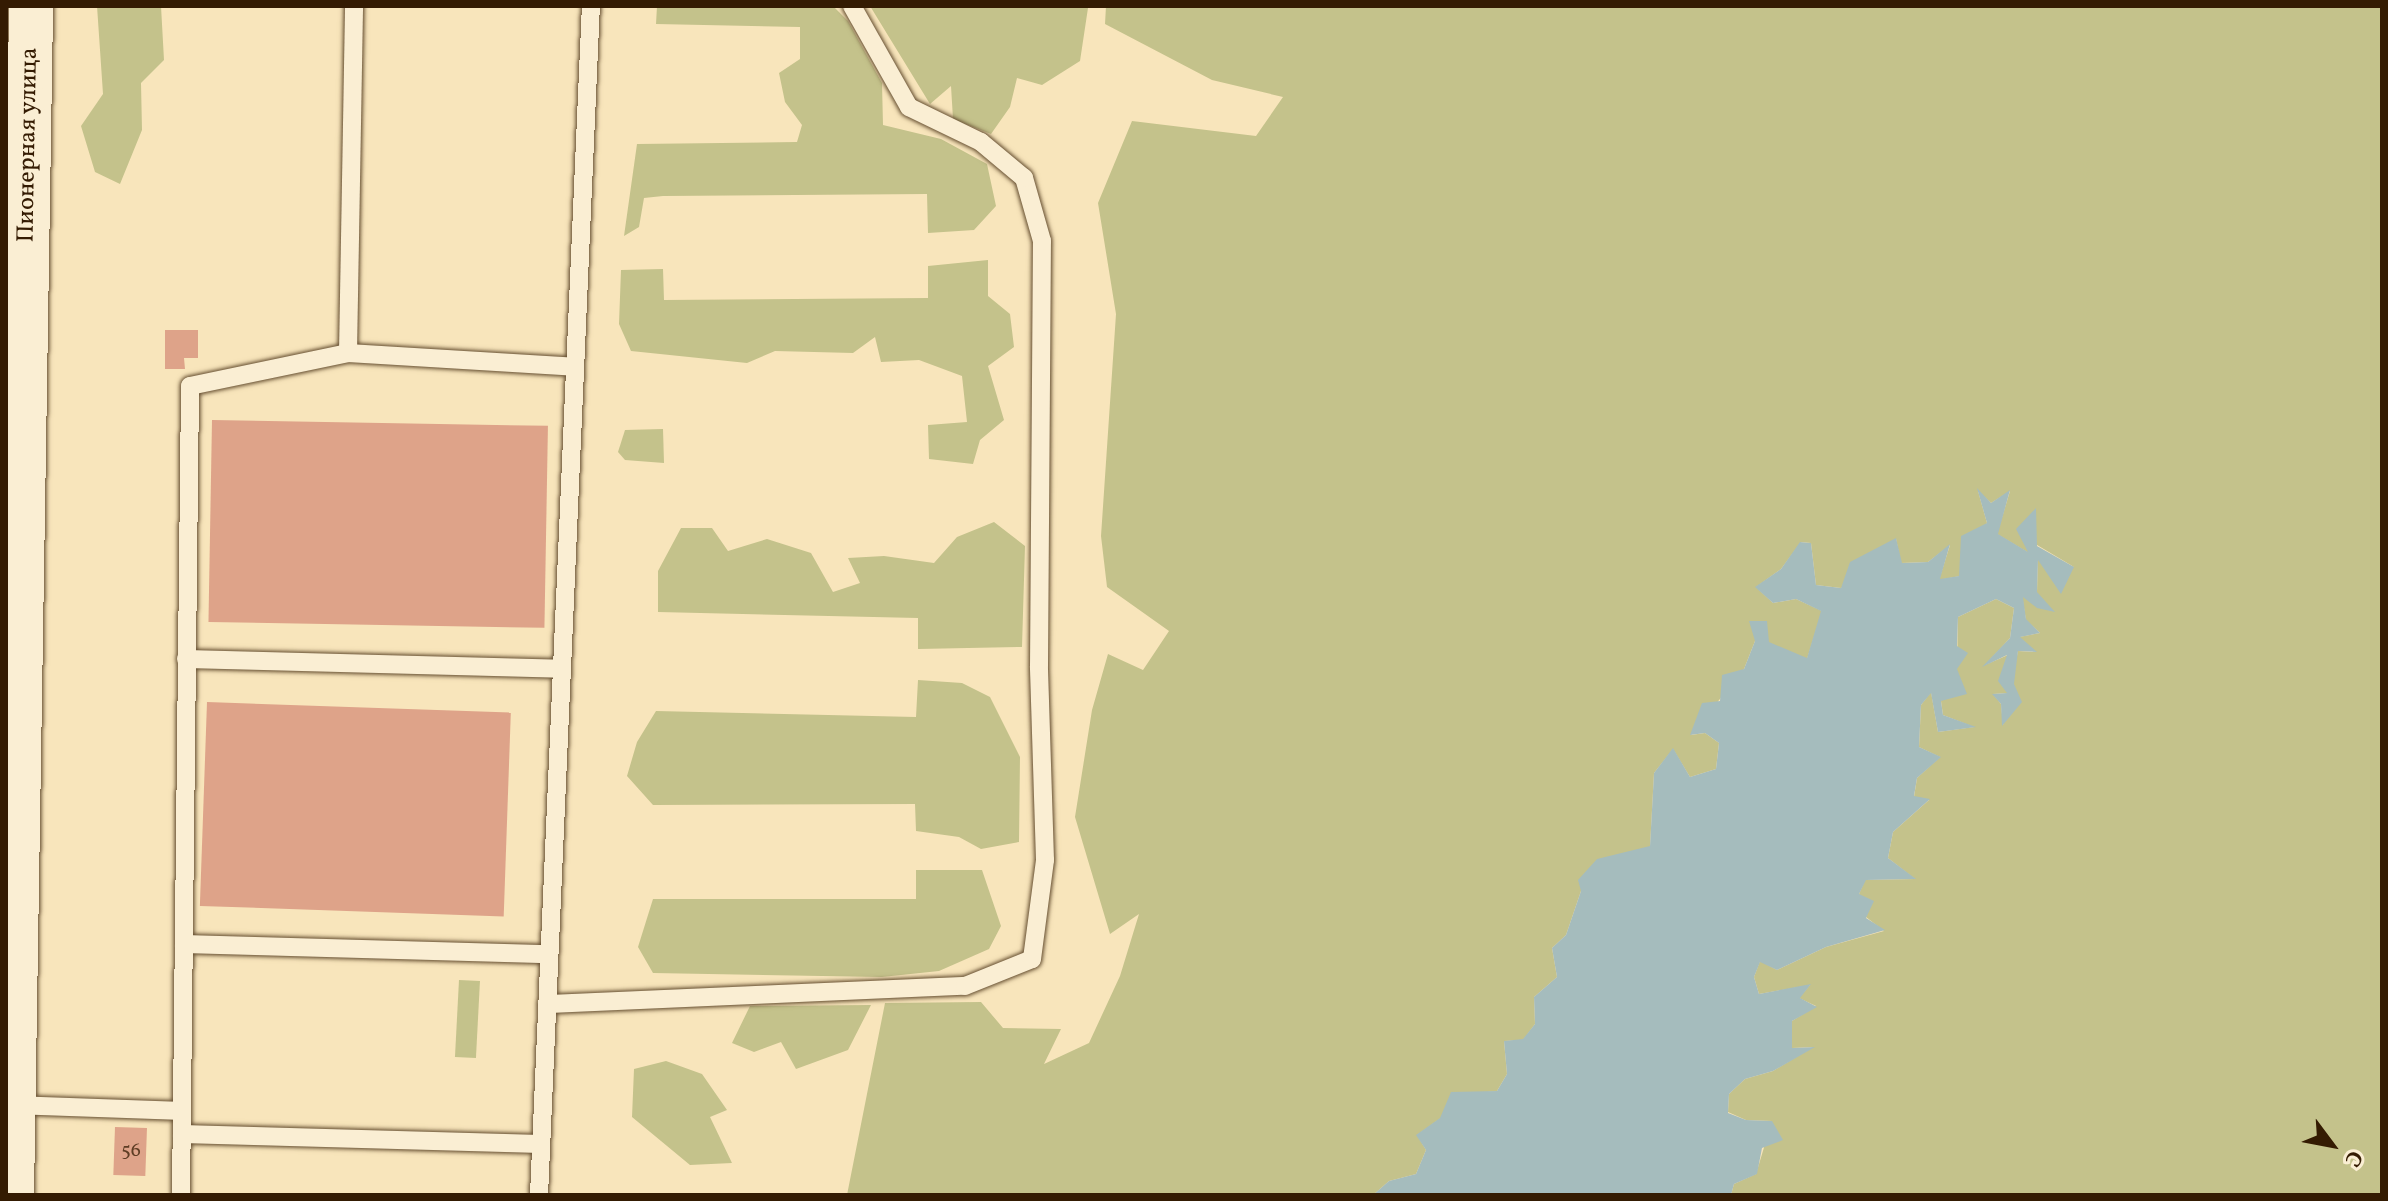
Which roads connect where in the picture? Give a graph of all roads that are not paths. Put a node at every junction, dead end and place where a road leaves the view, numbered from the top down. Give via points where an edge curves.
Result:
1 (31, 6) edge
2 (354, 6) edge
3 (591, 6) edge
4 (852, 6) edge
5 (348, 353) junction
6 (575, 367) junction
7 (186, 659) junction
8 (562, 669) junction
9 (184, 944) junction
10 (549, 954) junction
11 (547, 1004) junction
12 (14, 1105) junction
13 (182, 1111) junction
14 (182, 1134) junction
15 (541, 1144) junction
16 (12, 1195) edge
17 (181, 1195) edge
18 (539, 1195) edge

1 - 12 main road, Пионерная улица
2 - 5 lane
3 - 6 lane
4 - 11 lane via 909,107 981,142 1024,178 1042,241 1039,666 1045,860 1032,959 965,986
5 - 6 lane
5 - 7 lane via 190,386
6 - 8 lane
7 - 8 lane
7 - 9 lane
8 - 10 lane
9 - 10 lane
9 - 13 lane
10 - 11 lane
11 - 15 lane
12 - 13 lane
12 - 16 main road, Пионерная улица
13 - 14 lane
14 - 15 lane
14 - 17 lane
15 - 18 lane

